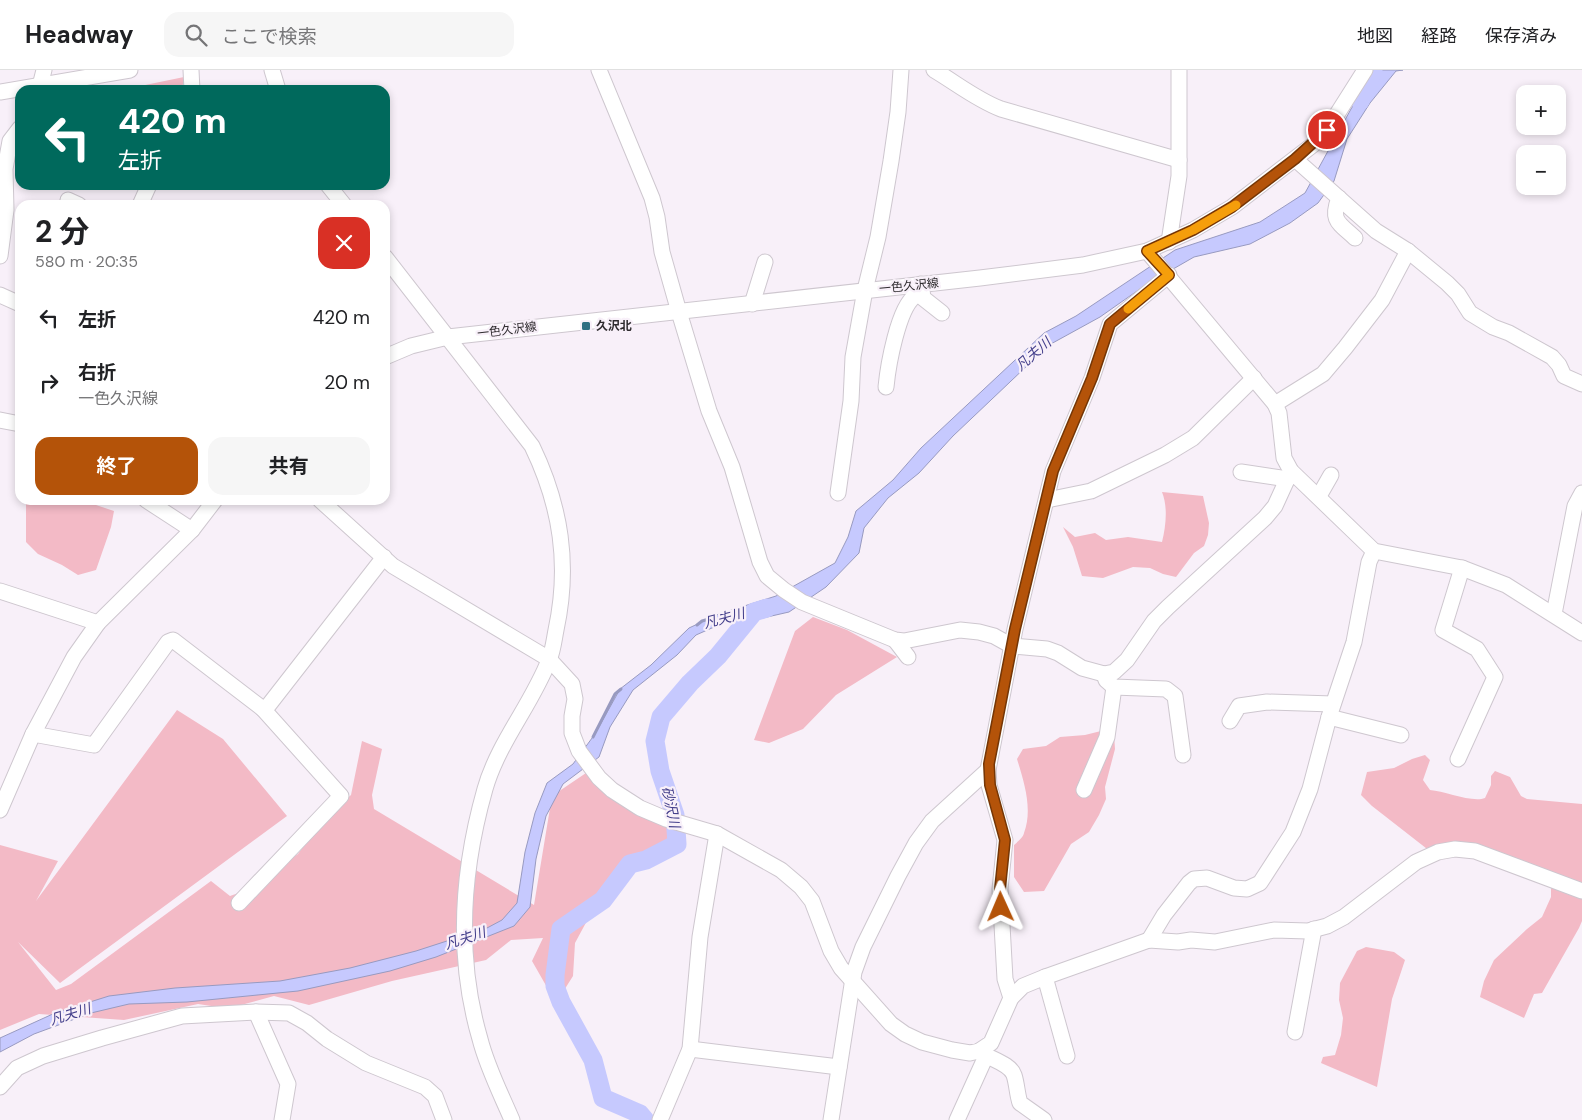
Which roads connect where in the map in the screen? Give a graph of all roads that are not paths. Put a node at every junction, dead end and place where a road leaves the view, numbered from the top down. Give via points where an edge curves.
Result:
1 (44, 70) edge
2 (130, 70) edge
3 (191, 70) edge
4 (272, 70) edge
5 (600, 70) edge
6 (901, 70) edge
7 (934, 70) edge
8 (1179, 70) edge
9 (1365, 70) edge
10 (41, 85) edge
11 (55, 85) edge
12 (192, 85) edge
13 (276, 85) edge
14 (15, 90) edge
15 (0, 92) edge
16 (15, 135) edge
17 (1295, 159) junction
18 (1179, 160) junction
19 (332, 190) edge
20 (1337, 196) junction
21 (340, 200) edge
22 (1355, 238) dead end
23 (1170, 242) junction
24 (1408, 252) junction
25 (1151, 255) junction
26 (0, 256) edge
27 (765, 262) dead end
28 (390, 263) edge
29 (1169, 275) junction
30 (922, 289) junction
31 (865, 290) junction
32 (0, 296) edge
33 (15, 302) edge
34 (752, 304) junction
35 (679, 312) junction
36 (942, 313) dead end
37 (448, 337) junction
38 (390, 355) edge
39 (1254, 378) junction
40 (1582, 384) edge
41 (886, 387) dead end
42 (1274, 404) junction
43 (0, 420) edge
44 (15, 423) edge
45 (1241, 472) dead end
46 (1289, 475) junction
47 (1331, 476) dead end
48 (838, 493) dead end
49 (1582, 493) edge
50 (1319, 496) junction
51 (1047, 500) junction
52 (154, 505) edge
53 (211, 505) edge
54 (326, 505) edge
55 (192, 530) junction
56 (1374, 550) junction
57 (384, 558) junction
58 (1462, 568) junction
59 (0, 591) edge
60 (1554, 614) junction
61 (98, 623) junction
62 (1582, 633) edge
63 (895, 640) junction
64 (1012, 646) junction
65 (908, 658) dead end
66 (549, 659) junction
67 (1104, 674) junction
68 (1114, 687) junction
69 (263, 709) junction
70 (1331, 711) junction
71 (1230, 721) dead end
72 (33, 734) junction
73 (1401, 735) dead end
74 (1183, 755) dead end
75 (1458, 758) dead end
76 (988, 770) junction
77 (1084, 790) dead end
78 (0, 809) edge
79 (718, 834) junction
80 (1582, 891) edge
81 (239, 903) dead end
82 (1314, 929) junction
83 (1149, 940) junction
84 (1044, 977) junction
85 (853, 982) junction
86 (1011, 998) junction
87 (256, 1012) junction
88 (1295, 1032) dead end
89 (690, 1049) junction
90 (982, 1053) junction
91 (1067, 1056) dead end
92 (839, 1067) junction
93 (0, 1087) edge
94 (282, 1120) edge
95 (444, 1120) edge
96 (512, 1120) edge
97 (660, 1120) edge
98 (831, 1120) edge
99 (957, 1120) edge
100 (1044, 1120) edge

1 - 10 street
2 - 11 street
3 - 12 street
4 - 13 street
5 - 35 street via 652,198 662,252
6 - 31 street via 891,161
7 - 18 street via 985,103 1001,109
8 - 18 street
9 - 17 street, 一色久沢線 via 1327,130
14 - 15 street
16 - 26 street via 10,142 5,169 6,210
17 - 20 street
17 - 23 street, 一色久沢線 via 1232,207
18 - 23 street
19 - 21 street
20 - 22 street via 1334,210 1338,222
20 - 24 street via 1376,230
23 - 25 street, 一色久沢線
24 - 40 street via 1447,283 1470,313 1552,357 1564,376
24 - 42 street via 1382,300 1345,348 1322,374
25 - 29 street
25 - 30 street, 一色久沢線
27 - 34 street
28 - 37 street
29 - 39 street
29 - 51 street via 1110,324 1092,378 1053,471
30 - 31 street, 一色久沢線
30 - 36 street via 923,298
30 - 41 street via 906,308 896,332
31 - 34 street, 一色久沢線
31 - 48 street via 853,357 851,401
32 - 33 street
34 - 35 street, 一色久沢線
35 - 37 street, 一色久沢線
35 - 63 street via 709,411 732,467 767,576 802,602
37 - 38 street, 一色久沢線
37 - 66 street via 532,446 545,474 561,538 563,566 562,599
39 - 42 street
39 - 51 street via 1193,438 1165,455 1091,491
42 - 46 street via 1279,413
43 - 44 street
45 - 46 street
46 - 50 street
46 - 67 street via 1275,506 1265,518 1154,621 1127,660 1114,672
47 - 50 street
49 - 60 street via 1575,506
50 - 56 street
51 - 64 street
52 - 55 street
53 - 55 street
54 - 57 street
55 - 61 street
56 - 58 street
56 - 70 street via 1354,642
57 - 66 street
57 - 69 street
58 - 60 street via 1506,585
58 - 75 street via 1443,630 1477,649 1495,676
59 - 61 street
60 - 62 street
61 - 72 street via 74,658
63 - 64 street via 960,630 994,636
63 - 65 street
64 - 67 street via 1047,649 1082,668
64 - 76 street
66 - 79 street via 572,684 575,699 572,732 579,751 599,778 640,808
66 - 96 street via 486,786 470,851 466,886 465,952 473,1008 480,1040
67 - 68 street
68 - 74 street via 1166,689 1175,696
68 - 77 street via 1107,736
69 - 72 street via 173,640 168,642 94,745
69 - 81 street via 341,796
70 - 71 street via 1267,702 1239,706
70 - 73 street
70 - 83 street via 1310,789 1293,832 1260,883 1247,890 1207,878 1194,879 1164,915
72 - 78 street
76 - 85 street via 932,821 916,843 863,947
76 - 86 street via 1005,840 1000,889 1006,979
79 - 85 street via 781,870 801,887 812,901 831,950
79 - 89 street via 700,937
80 - 82 street via 1475,851 1455,849 1438,852 1416,862 1344,917
82 - 83 street via 1274,930 1215,942
82 - 88 street
83 - 84 street
84 - 86 street via 1023,986
84 - 91 street
85 - 90 street via 890,1024 905,1034 952,1050
85 - 92 street
86 - 90 street
87 - 93 street via 182,1016 102,1038 43,1056 17,1068
87 - 94 street via 288,1084
87 - 95 street via 289,1013 366,1063 425,1088 435,1096
89 - 92 street
89 - 97 street
90 - 99 street
90 - 100 street via 1008,1067 1014,1074 1020,1103
92 - 98 street

